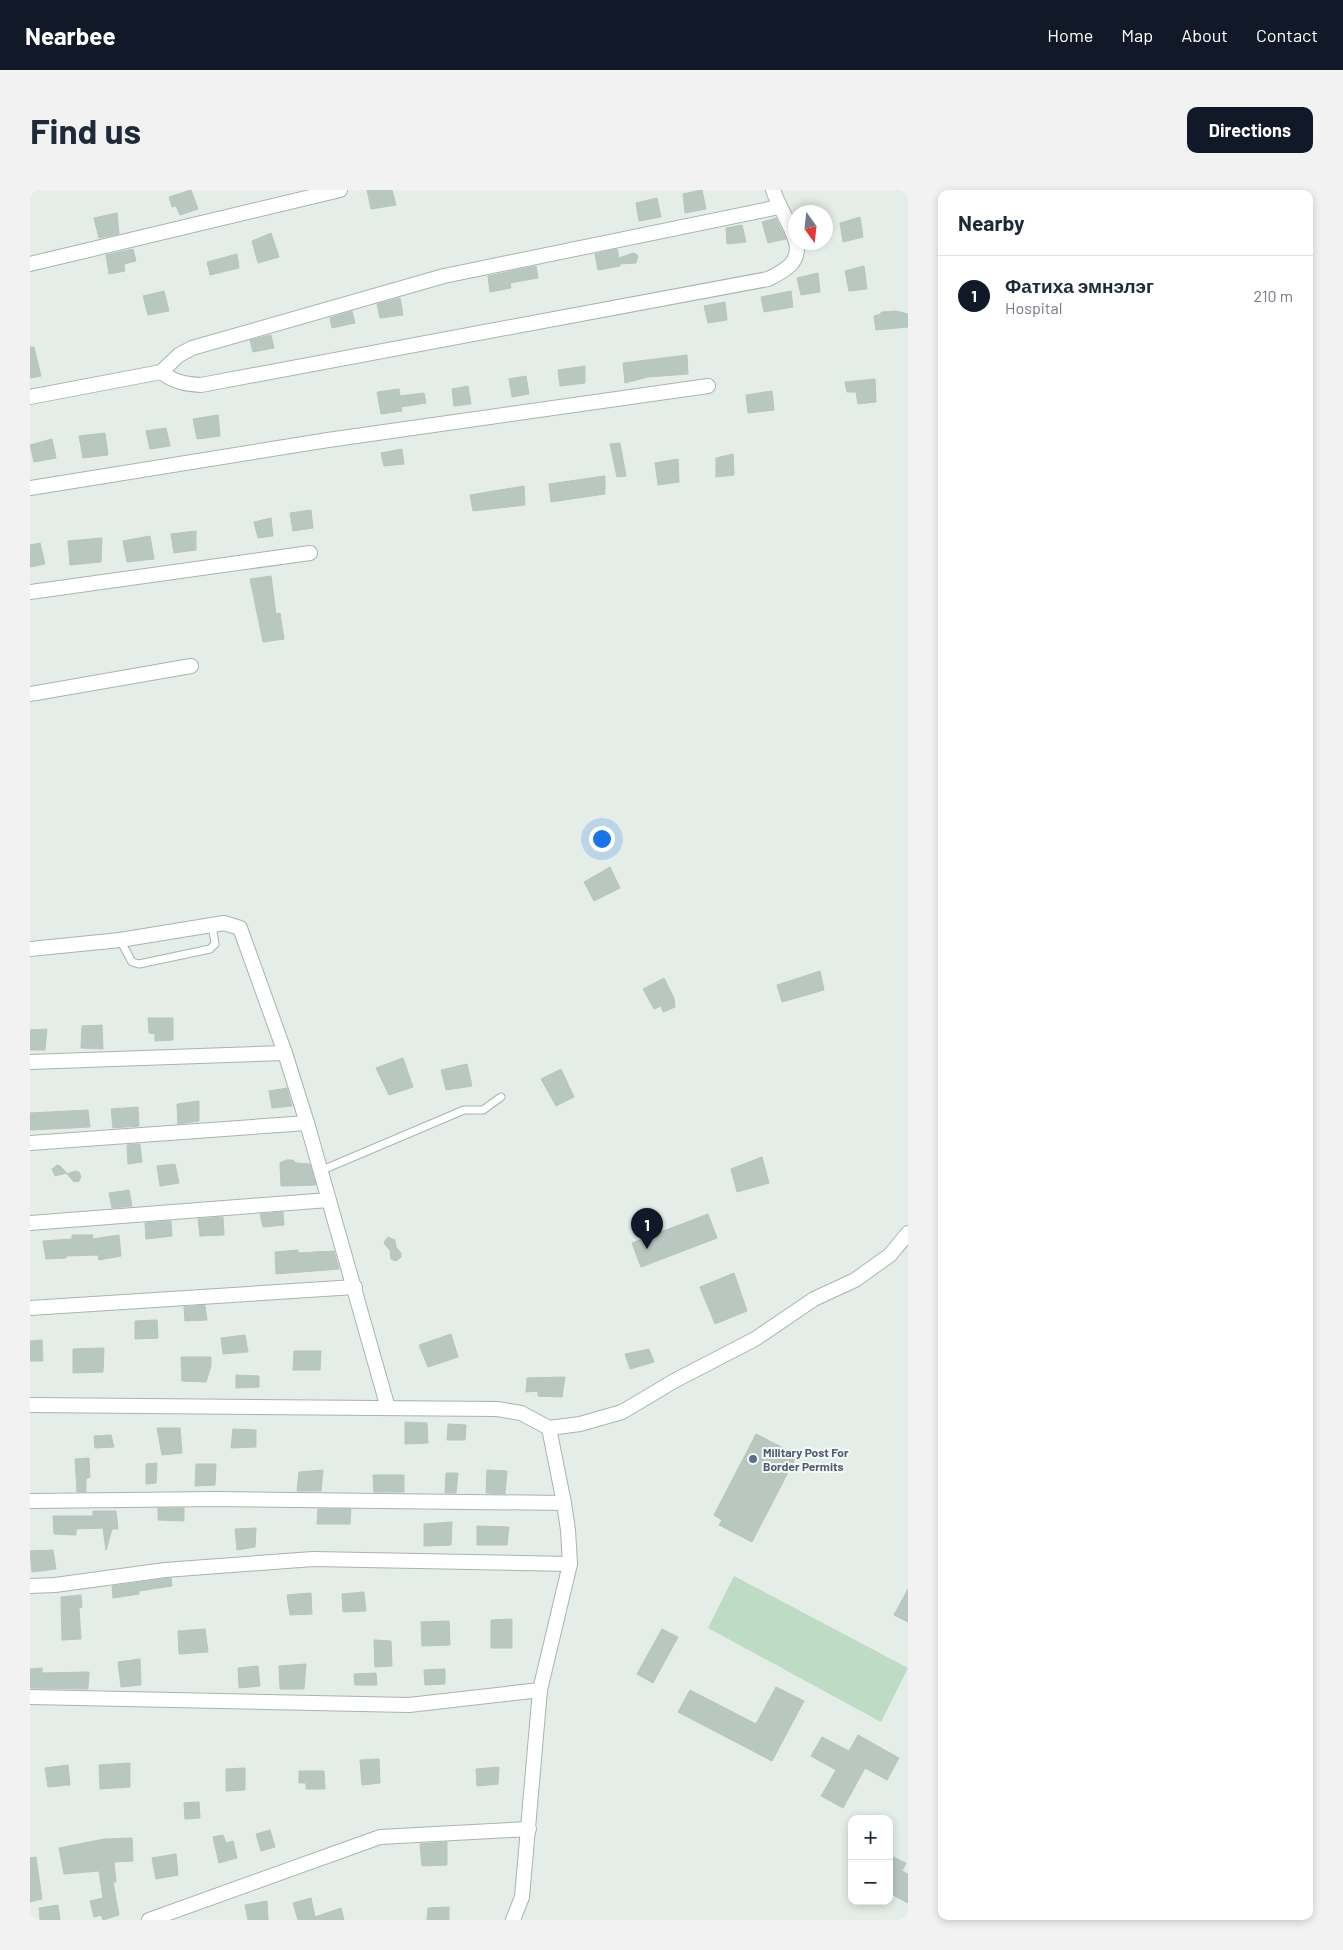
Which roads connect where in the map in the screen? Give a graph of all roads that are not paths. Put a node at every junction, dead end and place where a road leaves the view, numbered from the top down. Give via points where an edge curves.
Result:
1 (340, 190) edge
2 (773, 190) edge
3 (779, 207) junction
4 (788, 223) edge
5 (797, 250) edge
6 (30, 264) edge
7 (161, 372) junction
8 (708, 386) dead end
9 (30, 397) edge
10 (30, 488) edge
11 (310, 552) dead end
12 (30, 592) edge
13 (191, 666) dead end
14 (30, 694) edge
15 (212, 925) junction
16 (120, 940) junction
17 (30, 950) edge
18 (285, 1053) junction
19 (30, 1062) edge
20 (501, 1097) dead end
21 (307, 1123) junction
22 (30, 1144) edge
23 (320, 1171) junction
24 (329, 1200) junction
25 (30, 1223) edge
26 (908, 1233) edge
27 (355, 1287) junction
28 (30, 1308) edge
29 (30, 1405) edge
30 (388, 1408) junction
31 (549, 1428) junction
32 (30, 1501) edge
33 (564, 1503) junction
34 (570, 1564) junction
35 (30, 1586) edge
36 (540, 1690) junction
37 (30, 1697) edge
38 (529, 1829) junction
39 (149, 1920) edge
40 (513, 1920) edge

1 - 6 street
2 - 3 street
3 - 4 street
3 - 7 street via 444,276 192,348 179,354
5 - 7 street via 795,261 768,279 201,385 185,384
7 - 9 street
8 - 10 street via 328,440
11 - 12 street
13 - 14 street
15 - 16 street
15 - 16 lane via 215,944 210,949 139,964 132,962
15 - 18 street via 224,923 240,928
16 - 17 street
18 - 19 street
18 - 21 street
20 - 23 lane via 483,1110 464,1110
21 - 22 street
21 - 23 street
23 - 24 street
24 - 25 street
24 - 27 street
26 - 31 street via 890,1255 855,1280 814,1299 755,1339 622,1412 580,1424
27 - 28 street
27 - 30 street
29 - 30 street
30 - 31 street via 497,1410 521,1413
31 - 33 street
32 - 33 street via 216,1499
33 - 34 street
34 - 35 street via 313,1559 165,1570
34 - 36 street
36 - 37 street via 409,1705
36 - 38 street
38 - 39 street via 380,1837
38 - 40 street via 522,1897

